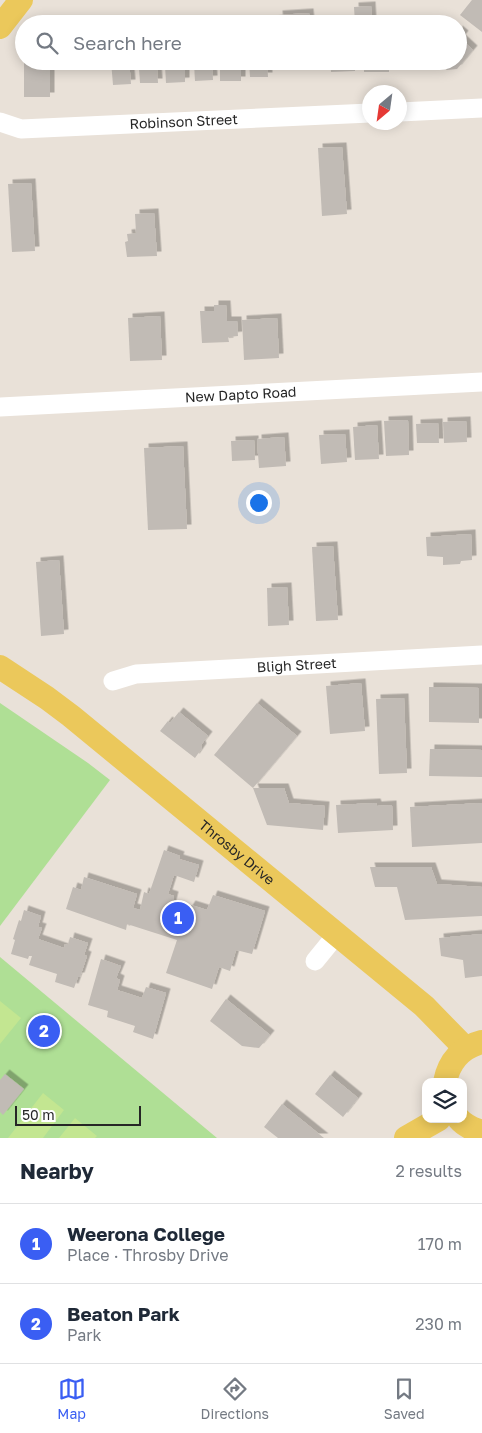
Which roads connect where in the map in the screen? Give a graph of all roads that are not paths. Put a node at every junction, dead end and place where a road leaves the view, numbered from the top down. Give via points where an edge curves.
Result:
1 (21, 0) edge
2 (0, 27) edge
3 (482, 108) edge
4 (407, 112) edge
5 (362, 113) edge
6 (0, 122) edge
7 (482, 382) edge
8 (0, 406) edge
9 (482, 655) edge
10 (0, 667) edge
11 (113, 681) dead end
12 (337, 934) junction
13 (315, 961) dead end
14 (474, 1045) edge
15 (445, 1078) edge
16 (432, 1123) edge
17 (462, 1123) edge
18 (482, 1132) edge
19 (406, 1138) edge

1 - 2 main road
3 - 4 street
5 - 6 street, Robinson Street via 21,129
7 - 8 street, New Dapto Road
9 - 11 street, Bligh Street via 136,674
10 - 12 main road, Throsby Drive via 71,716
12 - 13 street
12 - 14 main road, Throsby Drive
14 - 15 main road via 454,1059
16 - 19 main road
17 - 18 main road

